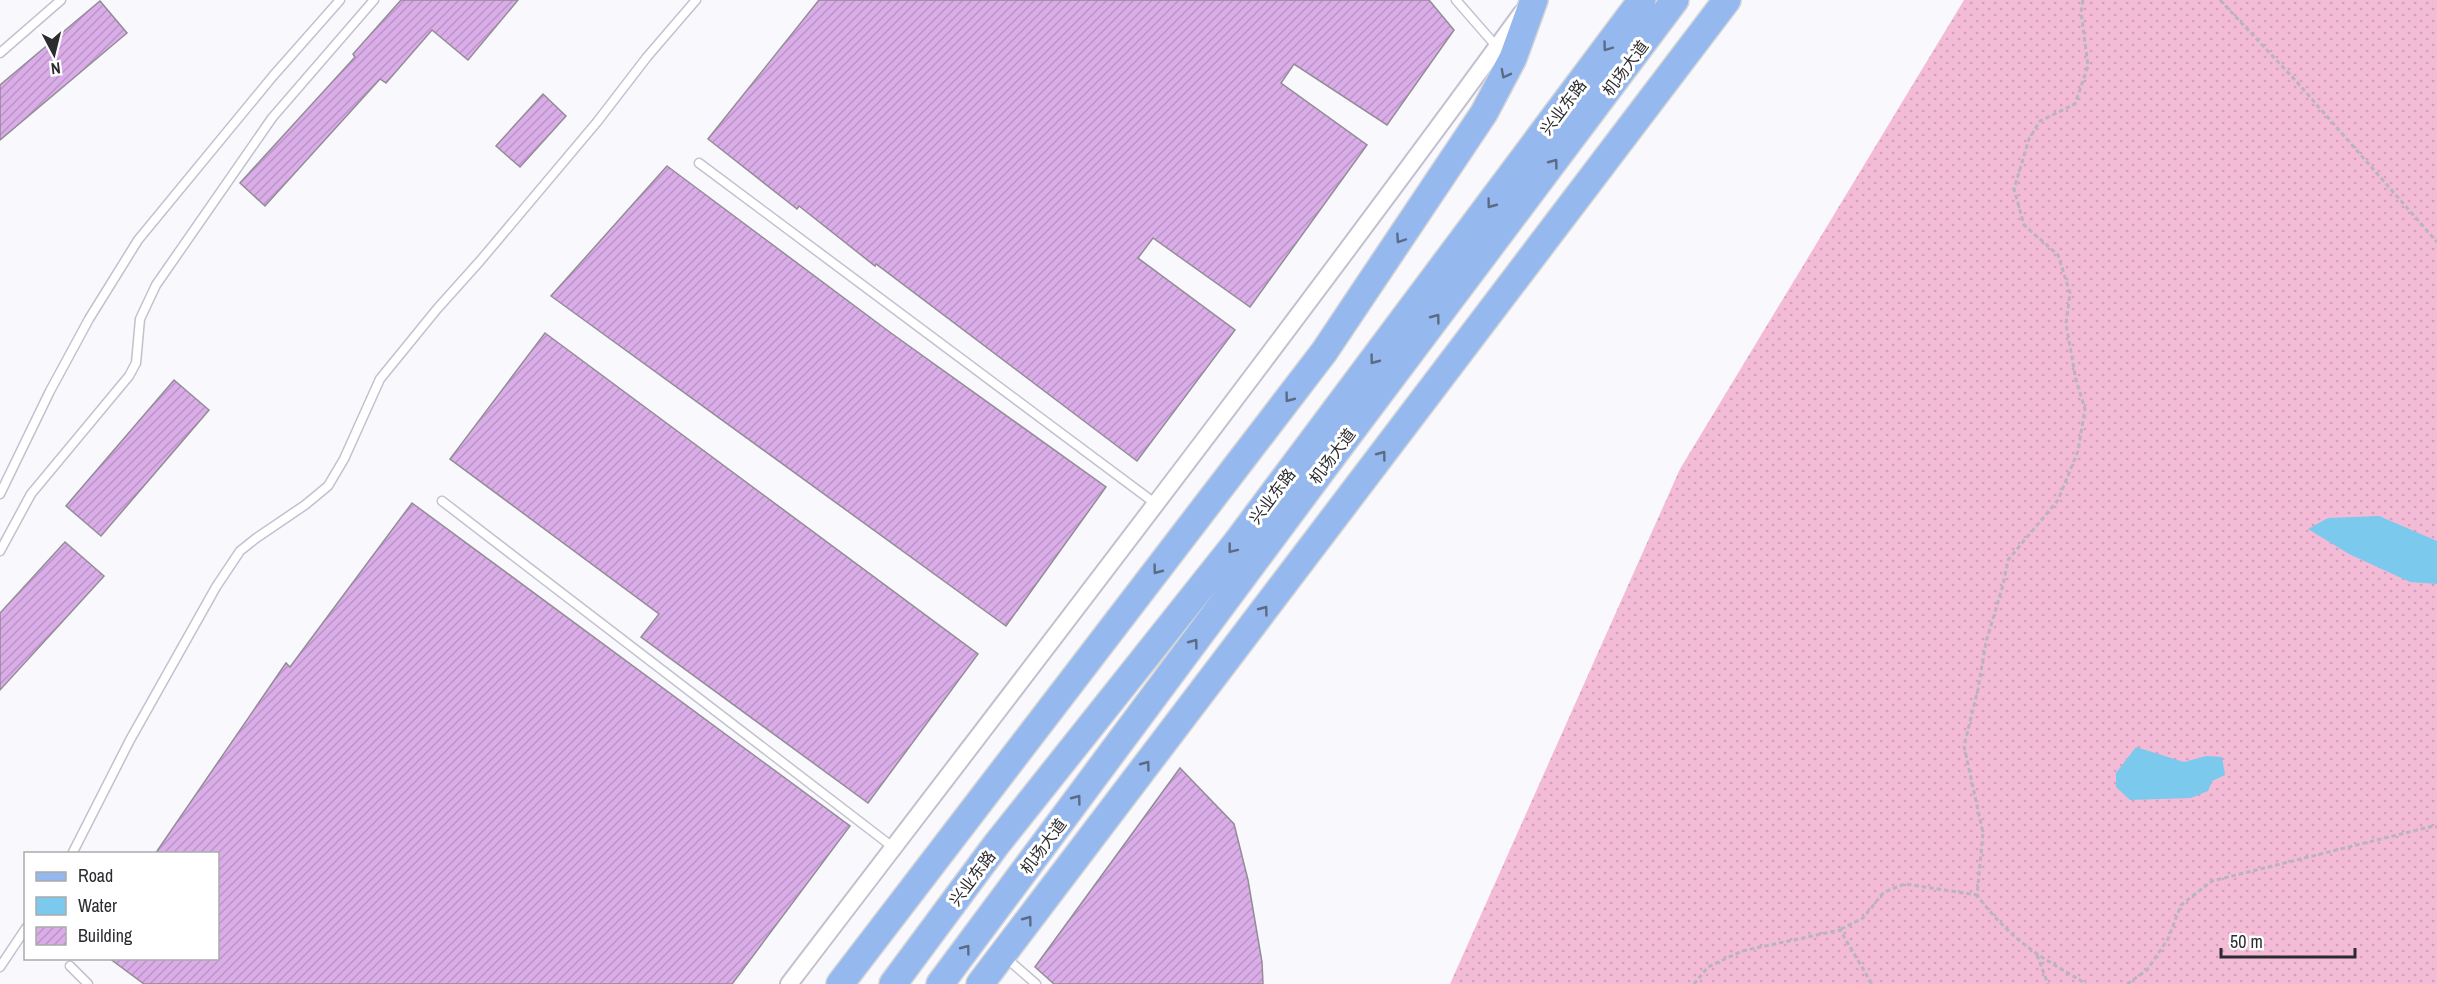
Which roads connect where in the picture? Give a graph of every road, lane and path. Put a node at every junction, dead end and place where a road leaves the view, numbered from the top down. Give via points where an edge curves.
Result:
1 (61, 0) edge
2 (340, 0) edge
3 (374, 0) edge
4 (696, 0) edge
5 (1456, 0) edge
6 (1532, 0) edge
7 (1642, 0) edge
8 (1675, 0) edge
9 (1727, 0) edge
10 (2083, 0) edge
11 (2220, 0) edge
12 (1497, 47) junction
13 (0, 53) edge
14 (699, 163) dead end
15 (2437, 242) edge
16 (0, 494) edge
17 (442, 501) dead end
18 (1156, 504) junction
19 (0, 551) edge
20 (2437, 827) edge
21 (894, 848) junction
22 (73, 852) edge
23 (1977, 895) junction
24 (24, 930) edge
25 (1840, 930) junction
26 (2036, 953) junction
27 (1002, 955) junction
28 (70, 966) dead end
29 (0, 967) edge
30 (88, 984) edge
31 (789, 984) edge
32 (840, 984) edge
33 (893, 984) edge
34 (940, 984) edge
35 (980, 984) edge
36 (1036, 984) edge
37 (1694, 984) edge
38 (1872, 984) edge
39 (2048, 984) edge
40 (2086, 984) edge
41 (2127, 984) edge

1 - 13 lane
2 - 16 lane via 132,249 50,391
3 - 19 lane via 272,118 156,285 140,319 136,363 129,376 31,494
4 - 22 lane via 380,379 328,486 240,551 147,710
5 - 12 lane
6 - 12 street
6 -> 32 main road via 1513,58 1484,113 1324,352
7 -> 33 main road, 兴业东路 via 1245,533 1004,836
34 -> 8 main road, 机场大道
27 -> 9 main road
10 - 23 path via 2088,66 2075,104 2040,121 2029,139 2014,189 2024,225 2058,255 2070,293 2066,324 2085,409 2078,451 2058,500 2008,560 1986,642 1964,746 1983,833
11 - 15 path
12 - 18 street
14 - 18 lane
17 - 21 lane
18 - 21 street
20 - 41 path via 2212,881 2181,905 2168,939 2152,963
21 - 31 street
23 - 25 path via 1905,884 1884,892 1863,918
23 - 26 path via 1990,914
24 - 29 lane
25 - 37 path via 1742,951 1708,967
25 - 38 path
26 - 39 path
26 - 40 path
27 - 35 main road
27 - 36 lane
28 - 30 lane

